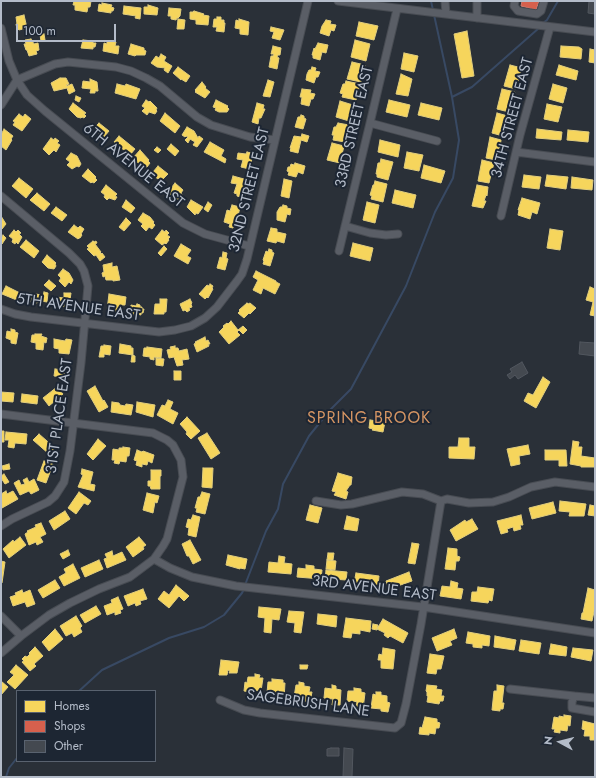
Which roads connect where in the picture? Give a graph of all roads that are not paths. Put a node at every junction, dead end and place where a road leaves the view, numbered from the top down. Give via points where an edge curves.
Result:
1 (308, 1) edge
2 (338, 1) edge
3 (445, 1) edge
4 (477, 1) edge
5 (515, 1) edge
6 (544, 1) edge
7 (397, 9) junction
8 (444, 14) junction
9 (477, 18) junction
10 (548, 26) junction
11 (1, 28) edge
12 (595, 32) edge
13 (17, 80) junction
14 (1, 105) edge
15 (370, 123) junction
16 (275, 140) junction
17 (437, 140) dead end
18 (516, 152) junction
19 (595, 162) edge
20 (1, 196) edge
21 (501, 216) dead end
22 (345, 226) junction
23 (398, 234) dead end
24 (249, 246) junction
25 (339, 251) dead end
26 (1, 309) edge
27 (85, 323) junction
28 (151, 331) joint
29 (1, 414) edge
30 (73, 423) junction
31 (595, 487) edge
32 (316, 501) dead end
33 (441, 501) junction
34 (1, 526) edge
35 (154, 560) junction
36 (423, 607) junction
37 (1, 616) edge
38 (595, 634) edge
39 (21, 636) junction
40 (1, 653) edge
41 (510, 689) dead end
42 (574, 696) junction
43 (595, 698) edge
44 (220, 700) dead end
45 (595, 712) edge

1 - 16 street, 32ND STREET EAST
2 - 7 street
3 - 8 street
4 - 9 street
5 - 6 street via 514,6 518,10 537,14 541,11
7 - 8 street
7 - 15 street, 33RD STREET EAST
8 - 9 street
9 - 10 street
10 - 12 street
10 - 18 street, 34TH STREET EAST
11 - 13 street, 6TH AVENUE EAST
13 - 14 street
13 - 16 street via 55,64 68,62 116,67 132,71 160,86 204,121 250,137
13 - 24 street, 6TH AVENUE EAST via 27,95 45,111 183,223 205,234
15 - 17 street
15 - 22 street, 33RD STREET EAST
16 - 24 street, 32ND STREET EAST
18 - 19 street
18 - 21 street, 34TH STREET EAST
20 - 27 street, 31ST PLACE EAST via 80,264 88,286
22 - 23 street via 370,233
22 - 25 street, 33RD STREET EAST
24 - 28 street, 32ND STREET EAST via 242,274 223,301 211,312 183,329
26 - 27 street, 5TH AVENUE EAST via 30,317
27 - 28 street, 5TH AVENUE EAST
27 - 30 street, 31ST PLACE EAST
29 - 30 street
30 - 34 street, 31ST PLACE EAST via 64,482 60,490 48,502
30 - 35 street via 152,433 173,446 180,460 183,477 164,546
31 - 33 street via 555,482 531,487 493,502 473,503 447,499
32 - 33 street via 352,504 402,492 424,494
33 - 36 street
35 - 36 street, 3RD AVENUE EAST via 192,577 236,586
35 - 39 street via 130,577 99,589 49,615
36 - 38 street, 3RD AVENUE EAST
36 - 44 street, SAGEBRUSH LANE via 406,704 401,723 395,728 260,713 244,710
37 - 39 street
39 - 40 street
41 - 42 street
42 - 43 street
42 - 45 street via 572,708

